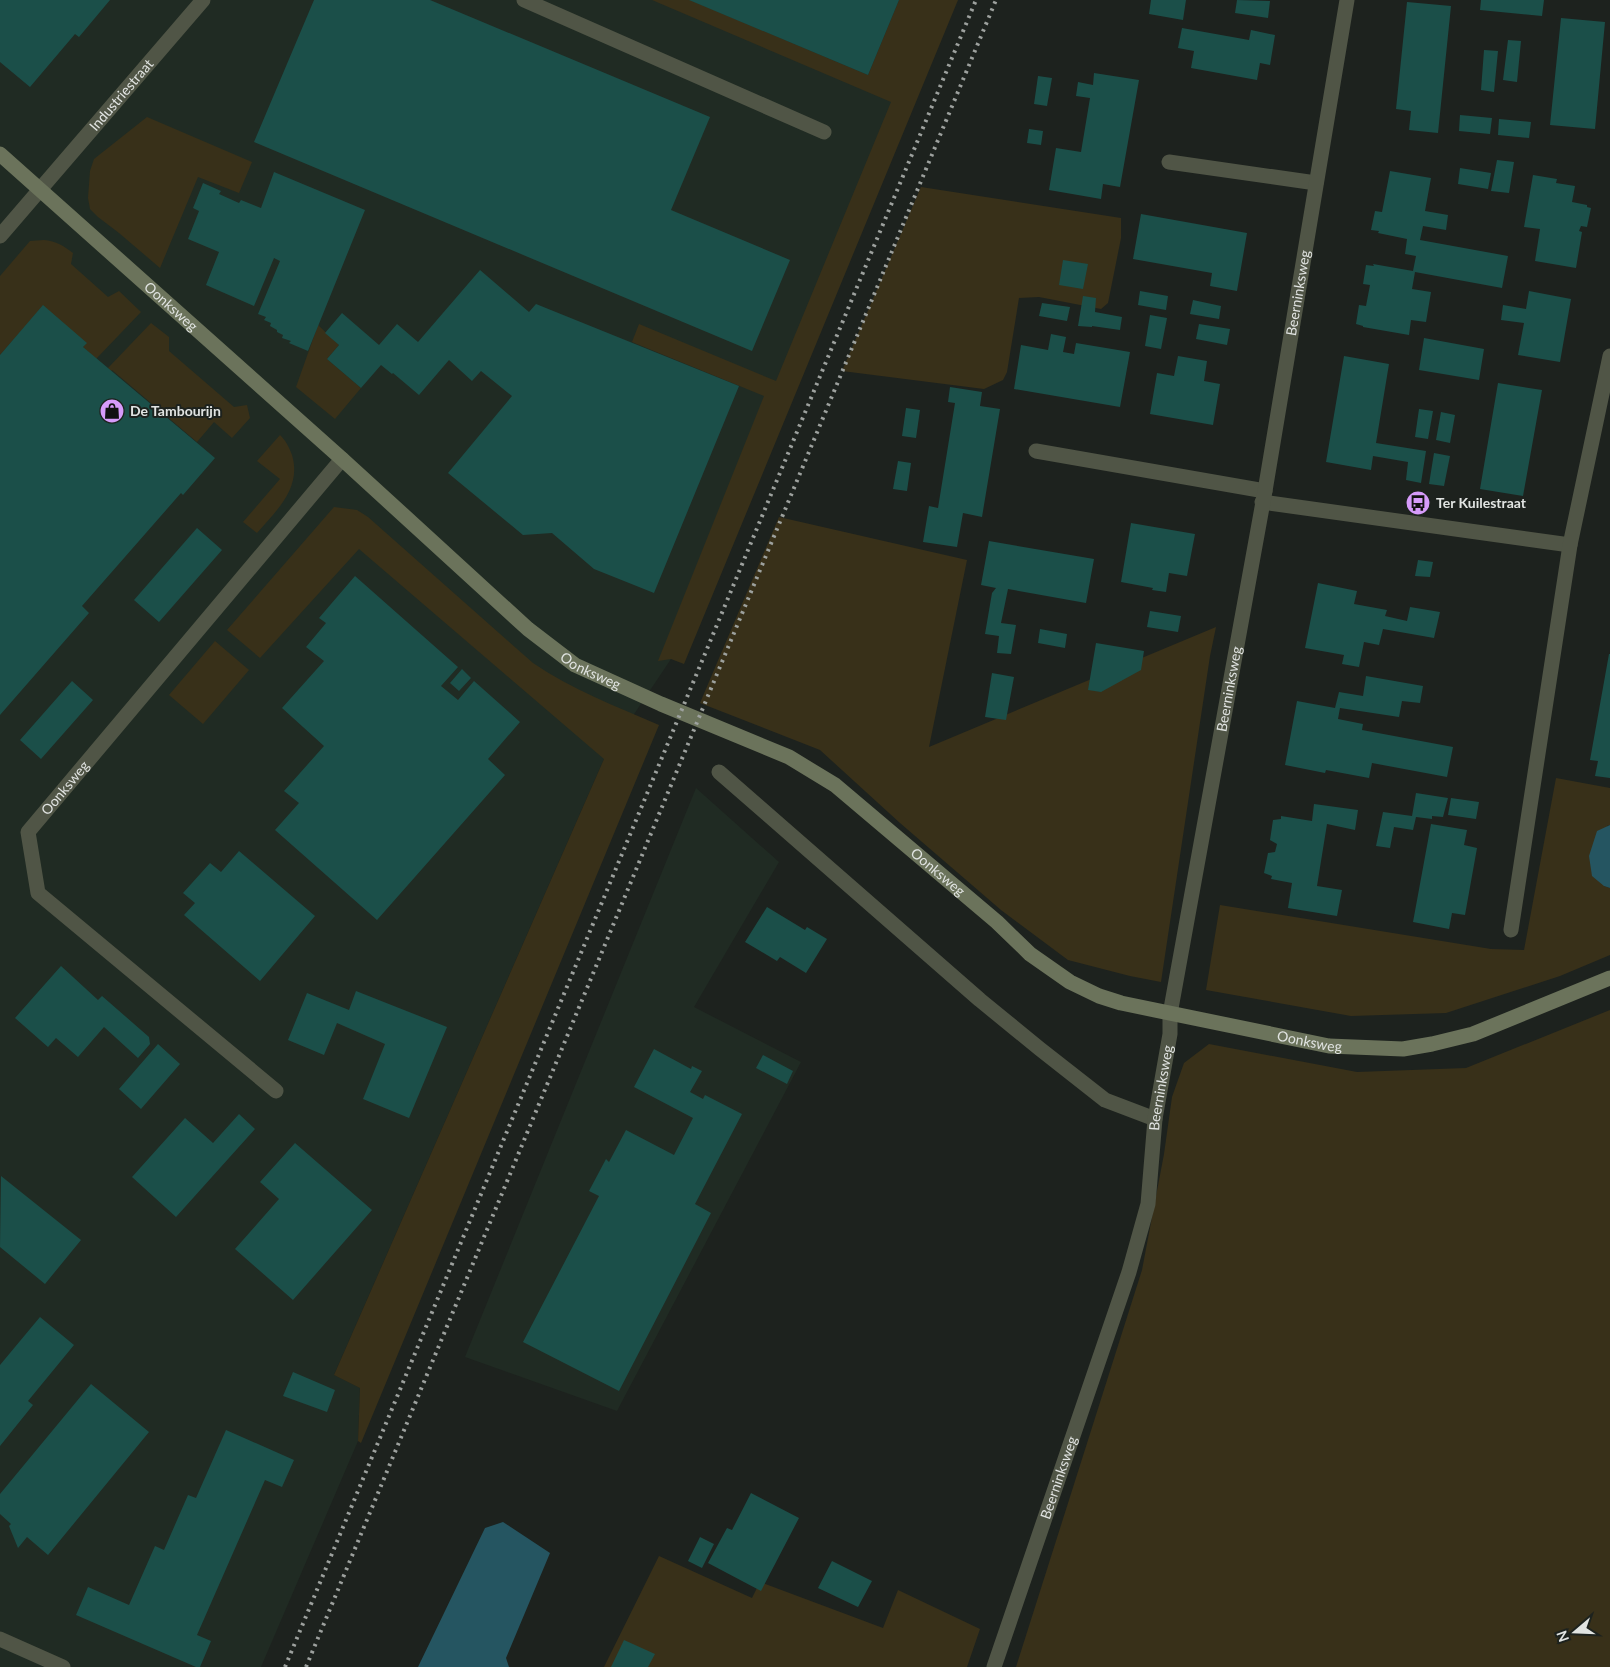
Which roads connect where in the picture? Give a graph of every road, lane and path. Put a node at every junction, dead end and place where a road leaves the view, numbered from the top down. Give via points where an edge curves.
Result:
1 (203, 0) edge
2 (524, 0) edge
3 (1347, 0) edge
4 (824, 132) dead end
5 (0, 154) edge
6 (1169, 162) dead end
7 (1316, 183) junction
8 (41, 189) junction
9 (0, 236) edge
10 (1610, 356) edge
11 (1036, 451) dead end
12 (342, 459) junction
13 (1264, 497) junction
14 (1570, 545) junction
15 (719, 772) dead end
16 (1511, 930) dead end
17 (1610, 978) edge
18 (1170, 1014) junction
19 (276, 1091) dead end
20 (1155, 1118) junction
21 (0, 1639) edge
22 (63, 1667) edge
23 (994, 1667) edge

1 - 8 street, Industriestraat
2 - 4 street
3 - 7 street, Beerninksweg
5 - 8 main road, Oonksweg
6 - 7 street
7 - 13 street, Beerninksweg
8 - 9 street, Industriestraat
8 - 12 main road, Oonksweg
10 - 14 street
11 - 13 street
12 - 18 main road, Oonksweg via 528,629 575,665 789,757 835,785 997,922 1030,954 1070,982 1120,1003
12 - 19 street, Oonksweg via 28,832 38,893
13 - 14 street
13 - 18 street, Beerninksweg
14 - 16 street
15 - 20 street via 1040,1049 1105,1100
17 - 18 main road, Oonksweg via 1473,1034 1403,1049 1329,1046
18 - 20 street, Beerninksweg via 1170,1034
20 - 23 street, Beerninksweg via 1148,1204 1129,1272
21 - 22 street

